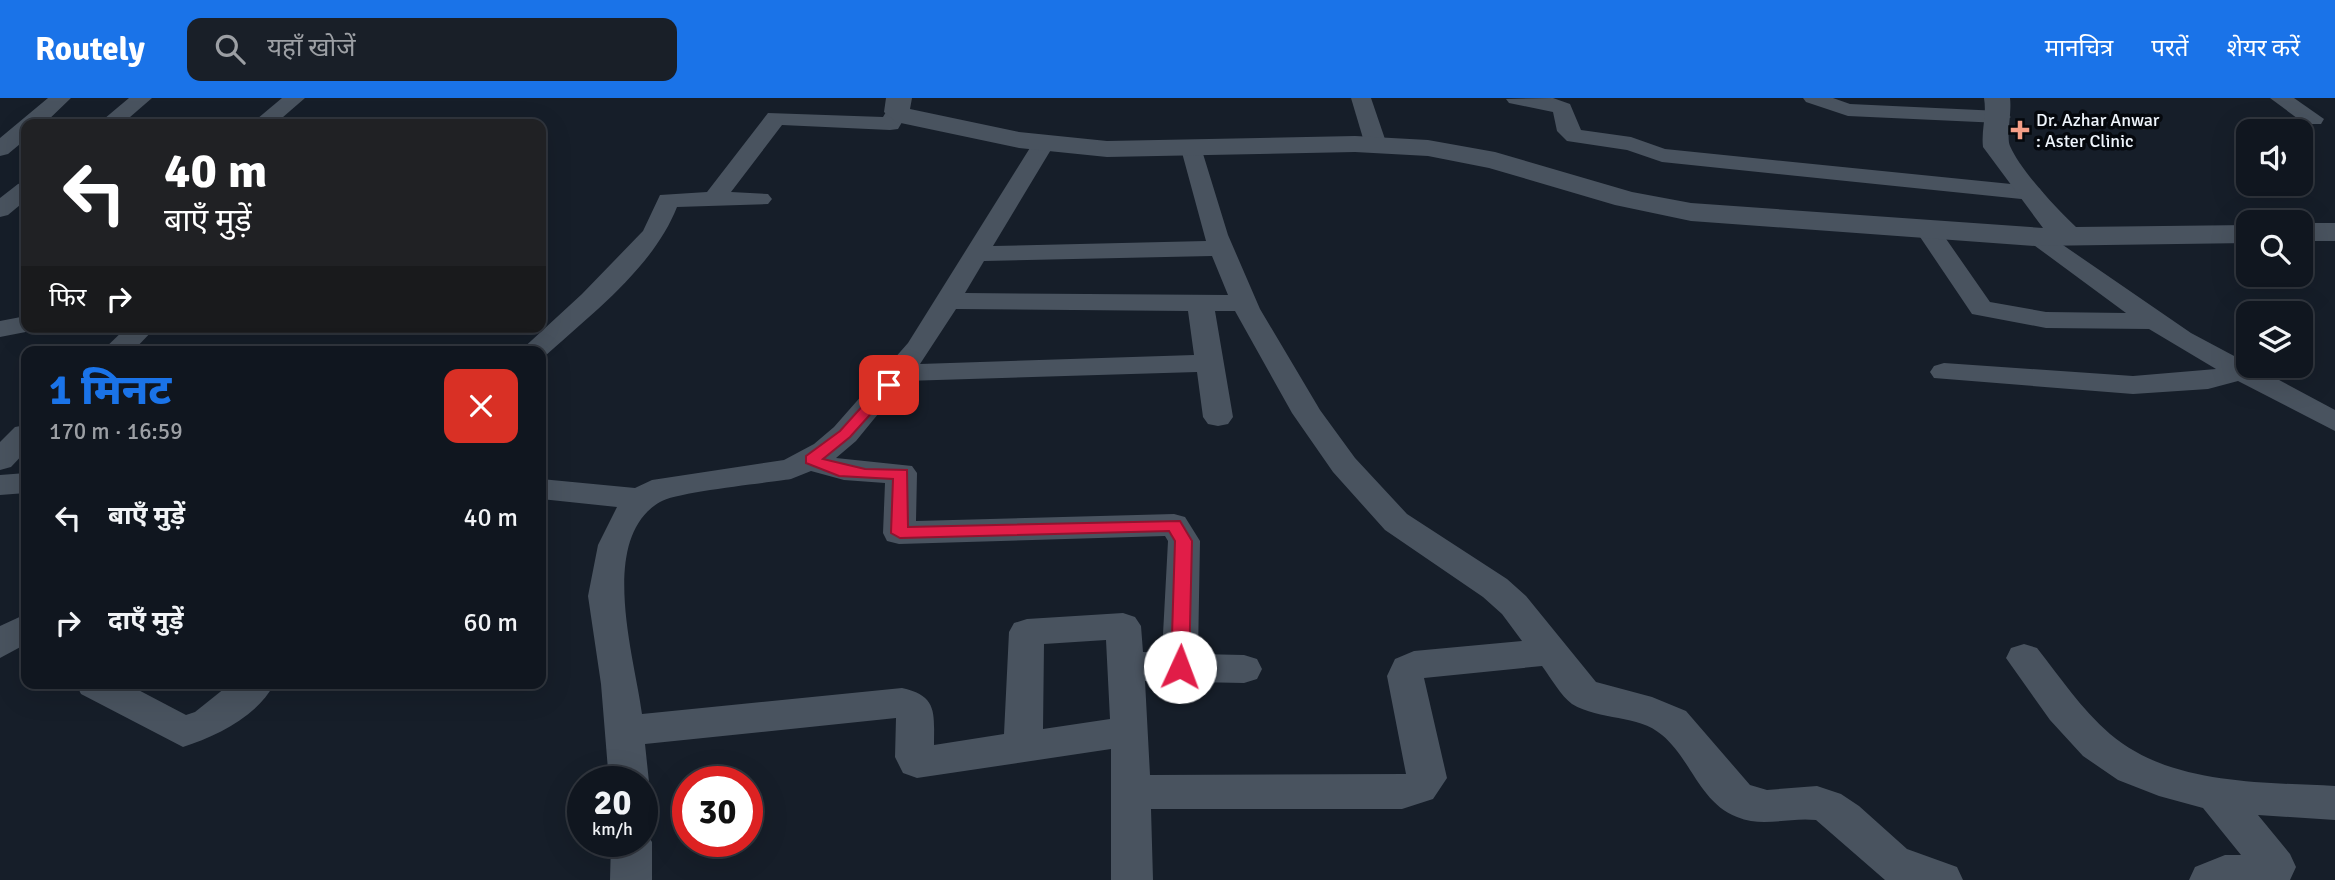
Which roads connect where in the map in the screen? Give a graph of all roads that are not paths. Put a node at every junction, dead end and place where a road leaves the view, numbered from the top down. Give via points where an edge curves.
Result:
1 (61, 98) edge
2 (142, 98) edge
3 (295, 98) edge
4 (1361, 98) edge
5 (1813, 98) edge
6 (2280, 98) edge
7 (1516, 99) edge
8 (898, 105) edge
9 (1998, 107) edge
10 (778, 108) edge
11 (37, 119) edge
12 (115, 119) edge
13 (268, 119) edge
14 (2313, 119) dead end
15 (21, 132) edge
16 (1044, 143) junction
17 (1376, 145) junction
18 (0, 149) edge
19 (1192, 149) junction
20 (21, 193) edge
21 (2031, 193) junction
22 (760, 199) dead end
23 (713, 200) junction
24 (0, 210) edge
25 (21, 217) edge
26 (0, 218) edge
27 (1926, 228) junction
28 (2313, 232) edge
29 (2335, 232) edge
30 (2236, 234) edge
31 (2035, 237) junction
32 (2070, 238) junction
33 (1221, 248) junction
34 (979, 254) junction
35 (950, 301) junction
36 (1200, 303) junction
37 (1244, 303) junction
38 (2154, 321) junction
39 (21, 325) edge
40 (0, 329) edge
41 (137, 333) edge
42 (122, 346) edge
43 (540, 346) edge
44 (1210, 363) junction
45 (2236, 369) edge
46 (1944, 372) dead end
47 (898, 373) junction
48 (2236, 374) edge
49 (2253, 378) edge
50 (1218, 417) dead end
51 (2335, 422) edge
52 (21, 439) edge
53 (0, 460) edge
54 (811, 460) junction
55 (21, 483) edge
56 (0, 485) edge
57 (546, 490) edge
58 (639, 499) junction
59 (21, 630) edge
60 (0, 644) edge
61 (1549, 652) junction
62 (2024, 657) dead end
63 (1126, 666) junction
64 (1180, 667) junction
65 (1244, 669) dead end
66 (103, 689) edge
67 (250, 689) edge
68 (625, 731) junction
69 (1130, 731) junction
70 (1023, 748) junction
71 (628, 766) edge
72 (1131, 792) junction
73 (2217, 795) junction
74 (2335, 803) edge
75 (631, 857) edge
76 (1931, 879) edge
77 (631, 880) edge
78 (1132, 880) edge
79 (2210, 880) edge

1 - 11 street
2 - 12 street
3 - 13 street
4 - 17 street
5 - 9 street via 1848,110
6 - 14 street
7 - 21 street via 1563,108 1568,131 1575,136 1630,144 1669,157
8 - 10 street via 890,124
8 - 16 street via 917,119
9 - 21 street via 1997,147
10 - 23 street
15 - 18 street
16 - 19 street via 1100,149
16 - 34 street
17 - 19 street
17 - 27 street via 1486,158 1663,209
19 - 33 street
20 - 24 street
21 - 32 street
22 - 23 street
23 - 43 street via 668,200 654,234
25 - 26 street
27 - 31 street
27 - 38 street via 1981,308 2046,320
28 - 29 street
30 - 32 street
31 - 32 street
31 - 38 street
33 - 34 street
33 - 37 street
34 - 35 street
35 - 36 street
35 - 47 street
36 - 37 street
36 - 44 street
37 - 61 street via 1307,413 1344,465 1396,522 1514,605
38 - 45 street
39 - 40 street
41 - 42 street
44 - 47 street
44 - 50 street
46 - 48 street via 2161,385
47 - 54 street via 845,434
49 - 51 street
52 - 53 street
54 - 58 street via 769,473 670,486
54 - 64 street via 865,474 901,473 900,533 1174,525 1184,541
55 - 56 street
57 - 58 street
58 - 68 street via 618,537 608,576 606,611
59 - 60 street
61 - 72 street via 1408,669 1405,677 1427,778 1419,787 1402,792
61 - 76 street via 1595,700 1659,714 1675,723 1729,791 1748,804 1818,802 1843,817 1890,861
62 - 73 street via 2106,754 2153,776
63 - 64 street
63 - 69 street
63 - 70 street via 1124,626 1027,632
64 - 65 street
66 - 67 street via 183,733 208,723
68 - 70 street via 902,703 915,711 917,762
68 - 71 street
69 - 70 street
69 - 72 street
72 - 78 street
73 - 74 street
73 - 79 street via 2275,867 2270,874 2225,874
75 - 77 street

